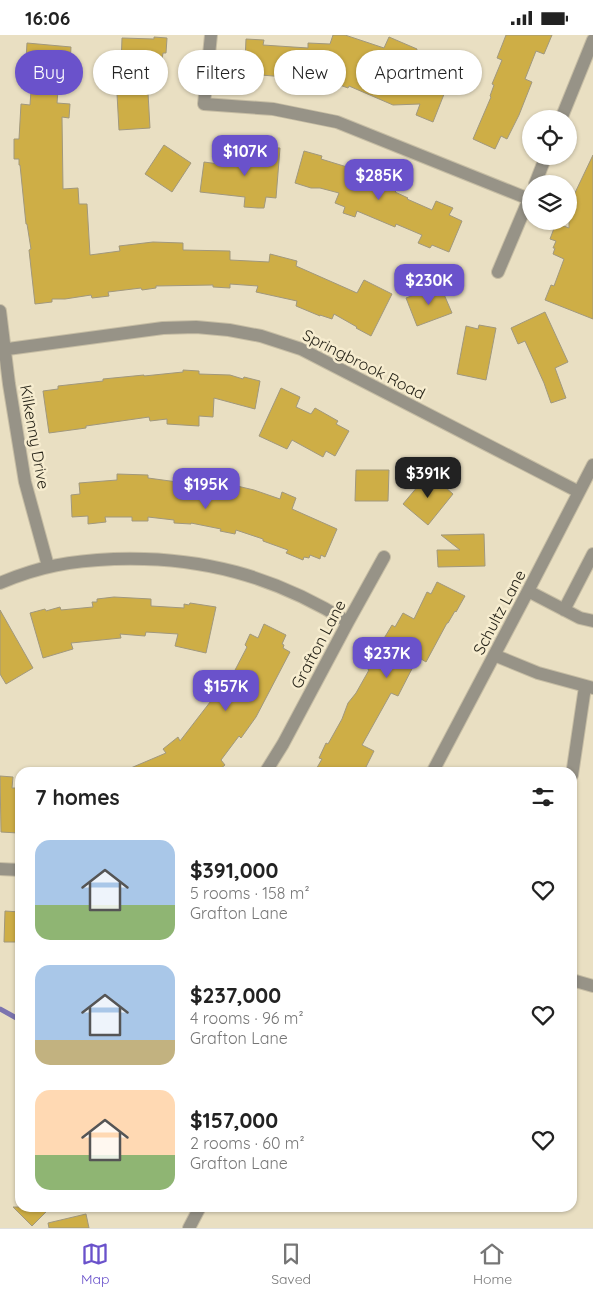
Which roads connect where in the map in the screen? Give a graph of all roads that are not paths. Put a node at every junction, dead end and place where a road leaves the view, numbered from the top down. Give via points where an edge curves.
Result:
1 (211, 35) edge
2 (593, 40) edge
3 (565, 110) edge
4 (522, 193) edge
5 (522, 215) edge
6 (498, 272) dead end
7 (0, 311) edge
8 (3, 349) edge
9 (593, 465) edge
10 (579, 492) junction
11 (593, 554) edge
12 (384, 557) dead end
13 (48, 566) junction
14 (0, 583) edge
15 (528, 591) junction
16 (564, 610) junction
17 (593, 621) edge
18 (348, 622) junction
19 (494, 655) junction
20 (589, 687) edge
21 (269, 767) edge
22 (435, 767) edge
23 (574, 767) edge
24 (0, 869) edge
25 (15, 870) edge
26 (577, 981) edge
27 (593, 986) edge
28 (197, 1212) edge
29 (189, 1228) edge

1 - 4 street via 204,104 273,109 337,122
2 - 3 street
5 - 6 street
7 - 8 street, Kilkenny Drive
8 - 10 street, Springbrook Road via 163,328 196,327 261,336 300,349
8 - 13 street, Kilkenny Drive via 25,482
9 - 10 street, Schultz Lane
10 - 15 street, Schultz Lane
11 - 16 street
12 - 18 street, Grafton Lane
13 - 14 street
13 - 18 street via 138,559 219,567 293,592
15 - 16 street
15 - 19 street, Schultz Lane
16 - 17 street
18 - 21 street, Grafton Lane
19 - 20 street via 538,673
19 - 22 street, Schultz Lane
20 - 23 street
24 - 25 street
26 - 27 street
28 - 29 street

